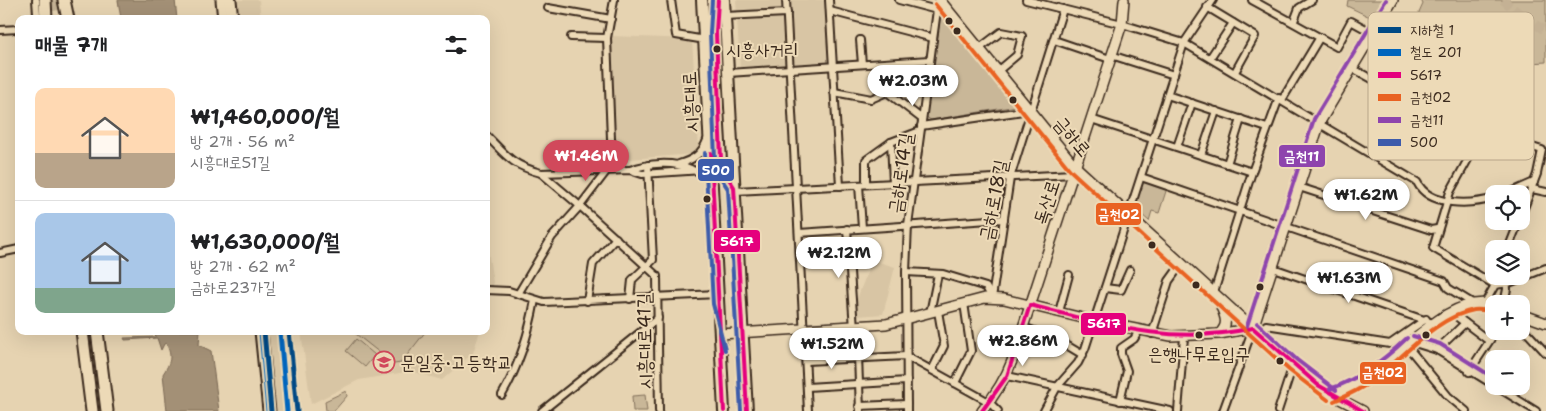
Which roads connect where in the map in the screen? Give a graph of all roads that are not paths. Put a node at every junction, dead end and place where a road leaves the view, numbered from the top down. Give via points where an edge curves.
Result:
1 (36, 0) edge
2 (60, 0) edge
3 (64, 0) edge
4 (222, 0) edge
5 (230, 0) edge
6 (614, 0) edge
7 (671, 0) edge
8 (702, 0) edge
9 (724, 0) edge
10 (786, 0) edge
11 (829, 0) edge
12 (899, 0) edge
13 (1026, 0) edge
14 (1124, 0) edge
15 (1213, 0) edge
16 (1252, 0) edge
17 (1312, 0) edge
18 (1393, 0) edge
19 (940, 5) edge
20 (1208, 7) junction
21 (548, 8) dead end
22 (1063, 9) junction
23 (830, 11) junction
24 (1386, 12) edge
25 (787, 13) junction
26 (37, 15) edge
27 (63, 15) edge
28 (67, 15) edge
29 (224, 15) edge
30 (232, 15) edge
31 (725, 16) junction
32 (611, 19) junction
33 (1294, 21) junction
34 (1233, 22) junction
35 (1122, 24) junction
36 (15, 29) edge
37 (0, 30) edge
38 (1368, 30) edge
39 (571, 37) dead end
40 (1320, 37) junction
41 (607, 38) junction
42 (933, 38) junction
43 (705, 40) junction
44 (860, 40) dead end
45 (1054, 40) junction
46 (1368, 41) edge
47 (1184, 43) junction
48 (980, 48) junction
49 (1111, 57) junction
50 (1210, 58) junction
51 (930, 60) junction
52 (862, 64) junction
53 (833, 66) junction
54 (1352, 68) junction
55 (790, 69) junction
56 (998, 71) junction
57 (1234, 72) junction
58 (728, 73) junction
59 (1174, 75) junction
60 (1368, 77) edge
61 (834, 92) junction
62 (1167, 96) junction
63 (1280, 99) junction
64 (1192, 103) junction
65 (1030, 110) junction
66 (1216, 111) junction
67 (1090, 119) junction
68 (1241, 119) junction
69 (1320, 122) junction
70 (921, 125) junction
71 (1267, 128) junction
72 (710, 132) junction
73 (1153, 139) junction
74 (490, 140) edge
75 (891, 142) junction
76 (1177, 147) junction
77 (1534, 148) edge
78 (1368, 152) edge
79 (1201, 155) junction
80 (1381, 160) edge
81 (1468, 160) edge
82 (679, 164) junction
83 (1227, 164) junction
84 (648, 166) junction
85 (733, 168) junction
86 (1542, 168) edge
87 (712, 169) junction
88 (608, 170) junction
89 (630, 170) junction
90 (691, 170) junction
91 (1074, 170) junction
92 (1252, 172) junction
93 (541, 173) junction
94 (649, 174) junction
95 (1141, 177) junction
96 (1010, 178) junction
97 (914, 182) junction
98 (893, 183) junction
99 (862, 185) junction
100 (1533, 185) junction
101 (840, 186) junction
102 (1530, 186) edge
103 (1299, 187) junction
104 (797, 188) junction
105 (735, 191) junction
106 (1546, 192) edge
107 (1530, 193) edge
108 (1446, 200) junction
109 (1485, 200) edge
110 (580, 206) junction
111 (1239, 211) junction
112 (1129, 215) junction
113 (1004, 219) junction
114 (908, 225) junction
115 (1286, 227) junction
116 (862, 228) junction
117 (846, 230) junction
118 (1437, 230) junction
119 (799, 233) junction
120 (616, 238) junction
121 (15, 250) edge
122 (0, 253) edge
123 (1182, 263) junction
124 (646, 266) junction
125 (1273, 268) junction
126 (1546, 268) edge
127 (1130, 270) dead end
128 (906, 272) junction
129 (1530, 273) edge
130 (938, 274) junction
131 (1069, 275) dead end
132 (1485, 279) edge
133 (1495, 285) edge
134 (1105, 288) junction
135 (490, 290) edge
136 (518, 294) junction
137 (718, 294) junction
138 (1216, 294) junction
139 (1492, 295) edge
140 (658, 297) junction
141 (992, 298) junction
142 (630, 299) junction
143 (535, 300) junction
144 (587, 301) junction
145 (964, 303) junction
146 (1474, 304) junction
147 (1485, 304) edge
148 (1030, 305) junction
149 (934, 312) junction
150 (1059, 312) junction
151 (1452, 313) junction
152 (1225, 314) junction
153 (1530, 317) edge
154 (658, 318) junction
155 (906, 320) junction
156 (1095, 321) junction
157 (1429, 321) junction
158 (1466, 323) junction
159 (1546, 323) edge
160 (1266, 325) dead end
161 (1023, 327) junction
162 (855, 328) junction
163 (1253, 328) junction
164 (804, 330) junction
165 (1139, 331) junction
166 (1242, 332) junction
167 (743, 333) junction
168 (720, 334) junction
169 (1152, 334) junction
170 (1219, 334) junction
171 (82, 335) edge
172 (98, 335) edge
173 (253, 335) edge
174 (261, 335) edge
175 (1530, 336) edge
176 (1184, 337) junction
177 (1489, 342) joint
178 (1409, 344) junction
179 (1437, 350) junction
180 (1546, 353) edge
181 (1083, 355) junction
182 (906, 356) junction
183 (858, 358) junction
184 (806, 361) junction
185 (1293, 366) junction
186 (932, 370) junction
187 (1469, 372) junction
188 (1007, 376) junction
189 (907, 381) junction
190 (955, 383) junction
191 (859, 384) junction
192 (807, 387) junction
193 (1057, 387) junction
194 (502, 395) dead end
195 (1332, 396) junction
196 (1120, 401) junction
197 (990, 402) junction
198 (859, 408) edge
199 (907, 408) edge
200 (1141, 408) edge
201 (92, 411) edge
202 (107, 411) edge
203 (261, 411) edge
204 (269, 411) edge
205 (542, 411) edge
206 (659, 411) edge
207 (724, 411) edge
208 (747, 411) edge
209 (808, 411) edge
210 (982, 411) edge
211 (998, 411) edge
212 (1044, 411) edge
213 (1170, 411) edge
214 (1178, 411) edge
215 (1224, 411) edge
216 (1278, 411) edge
217 (1363, 411) edge
218 (1466, 411) edge
219 (1536, 411) edge

1 - 26 street
2 - 27 highway
3 - 28 highway
4 - 29 highway
5 - 30 highway
6 - 32 street
7 - 43 street via 676,35
8 - 43 main road, 시흥대로
9 - 31 main road, 시흥대로
10 - 25 street
11 - 23 street
12 - 19 street
13 - 22 street
14 - 35 street, 독산로
15 - 20 street
16 - 33 street
17 - 33 street via 1299,8
18 - 24 street
19 - 42 street, 금하로14길
19 - 48 street, 금하로
20 - 34 street
20 - 47 street
21 - 32 street
22 - 35 street
22 - 45 street, 금하로18길
23 - 42 street
23 - 53 street
25 - 31 street
25 - 55 street
31 - 58 main road, 시흥대로
32 - 41 street
33 - 40 street
34 - 50 street
34 - 57 street via 1255,36
35 - 47 street
35 - 49 street, 독산로
36 - 37 street
38 - 40 street via 1351,21 1337,47
39 - 41 street
40 - 63 street
41 - 88 street via 612,163
42 - 51 street, 금하로14길
43 - 72 main road, 시흥대로
44 - 52 street
45 - 49 street
45 - 65 street, 금하로18길
46 - 54 street
47 - 50 street
47 - 59 street
48 - 56 street, 금하로
48 - 56 street via 1002,32 1022,36 1017,55
49 - 59 street
49 - 67 street, 독산로
50 - 57 street
51 - 52 street
51 - 70 street, 금하로14길
52 - 53 street
53 - 55 street
53 - 61 street
54 - 60 street
54 - 69 street
55 - 58 street
55 - 104 street
56 - 65 street, 금하로
57 - 63 street
58 - 85 main road, 시흥대로
59 - 62 street
61 - 70 street, 금하로14길 via 871,99 888,92
61 - 101 street
62 - 64 street
62 - 73 street
63 - 69 street
63 - 71 street
64 - 66 street
64 - 76 street
65 - 70 street
65 - 91 street, 금하로
65 - 96 street, 금하로18길
66 - 68 street
66 - 79 street
67 - 73 street
67 - 91 street, 독산로
68 - 71 street
68 - 83 street
69 - 78 street
69 - 103 street
70 - 75 street
70 - 97 street, 금하로14길
71 - 92 street
72 - 82 street via 702,152
72 - 87 main road, 시흥대로
73 - 76 street
73 - 95 street
74 - 93 street via 504,156
75 - 98 street
75 - 99 street via 865,161
76 - 79 street
77 - 86 street via 1542,150
79 - 83 street
80 - 108 street via 1417,182 1427,195
81 - 108 street
82 - 84 street
82 - 90 street
83 - 92 street
84 - 89 street
84 - 94 street
85 - 87 street
85 - 105 main road, 시흥대로
86 - 100 street
87 - 90 street
87 - 137 main road, 시흥대로
88 - 89 street
88 - 93 street
88 - 110 street
89 - 94 street
90 - 94 street
91 - 96 street
91 - 112 street, 금하로
91 - 148 street, 독산로
92 - 111 street
93 - 110 street, 시흥대로41길
94 - 124 street via 652,260
95 - 111 street
95 - 112 street
96 - 97 street
96 - 113 street, 금하로18길
97 - 98 street
97 - 114 street, 금하로14길
98 - 99 street
99 - 101 street
99 - 116 street
100 - 102 street
100 - 106 street
100 - 107 street
101 - 104 street
103 - 115 street
103 - 118 street
104 - 105 street
104 - 119 street
105 - 167 main road, 시흥대로
108 - 109 street
108 - 118 street
110 - 120 street, 시흥대로41길
110 - 136 street via 552,237
111 - 115 street
111 - 138 street
112 - 123 street, 금하로
112 - 134 street
113 - 114 street
113 - 141 street, 금하로18길
114 - 116 street
114 - 128 street, 금하로14길
115 - 125 street
115 - 146 street via 1444,281 1448,288
116 - 117 street
117 - 119 street
117 - 162 street
118 - 132 street via 1432,248
119 - 164 street
120 - 124 street, 시흥대로41길
120 - 144 street via 593,264
121 - 122 street
123 - 138 street, 금하로
123 - 169 street via 1169,281
124 - 140 street, 시흥대로41길 via 657,276
124 - 142 street via 632,280
125 - 157 street
125 - 163 street
126 - 129 street
127 - 134 street via 1121,290
128 - 130 street
128 - 155 street, 금하로14길
130 - 141 street via 986,287
130 - 149 street
131 - 150 street
133 - 139 street
134 - 156 street
135 - 136 street
136 - 143 street
137 - 140 street
137 - 168 main road, 시흥대로
138 - 152 street
138 - 163 street, 금하로
140 - 142 street
140 - 154 street, 시흥대로41길
141 - 145 street
141 - 148 street
142 - 144 street
143 - 144 street
143 - 194 street via 530,328
145 - 149 street
145 - 190 street via 971,351
146 - 147 street
146 - 151 street
148 - 150 street
148 - 161 street, 독산로
149 - 155 street
149 - 186 street via 944,346
150 - 156 street
151 - 157 street
151 - 158 street
152 - 166 street
152 - 170 street via 1226,326
153 - 159 street
154 - 205 street
154 - 206 street, 시흥대로41길
155 - 162 street
155 - 182 street, 금하로14길
156 - 165 street
156 - 181 street
157 - 160 street via 1390,344
157 - 178 street
158 - 177 street
158 - 179 street
161 - 181 street via 1058,340
161 - 188 street, 독산로
162 - 164 street
162 - 183 street
163 - 166 street
163 - 185 street, 금하로
163 - 215 street
164 - 167 street
164 - 184 street
165 - 169 street
165 - 196 street via 1121,348 1127,371
166 - 170 street
167 - 168 street
167 - 208 main road, 시흥대로
168 - 207 main road, 시흥대로
169 - 176 street
170 - 176 street
171 - 201 highway
172 - 202 highway
173 - 203 highway
174 - 204 highway
175 - 180 street
176 - 214 street
177 - 187 street
178 - 179 street
178 - 195 street via 1381,368
178 - 218 street via 1448,396
179 - 187 street
181 - 193 street
182 - 183 street
182 - 186 street
182 - 189 street, 금하로14길
183 - 184 street
183 - 191 street
184 - 192 street
185 - 195 street, 금하로
185 - 216 street
186 - 190 street
187 - 219 street
188 - 193 street
188 - 197 street, 독산로
189 - 191 street
189 - 199 street, 금하로14길
190 - 197 street
191 - 192 street
191 - 198 street
192 - 209 street
193 - 196 street
193 - 212 street
195 - 217 street, 금하로
196 - 200 street
197 - 210 street, 독산로
197 - 211 street
198 - 199 street
200 - 213 street

